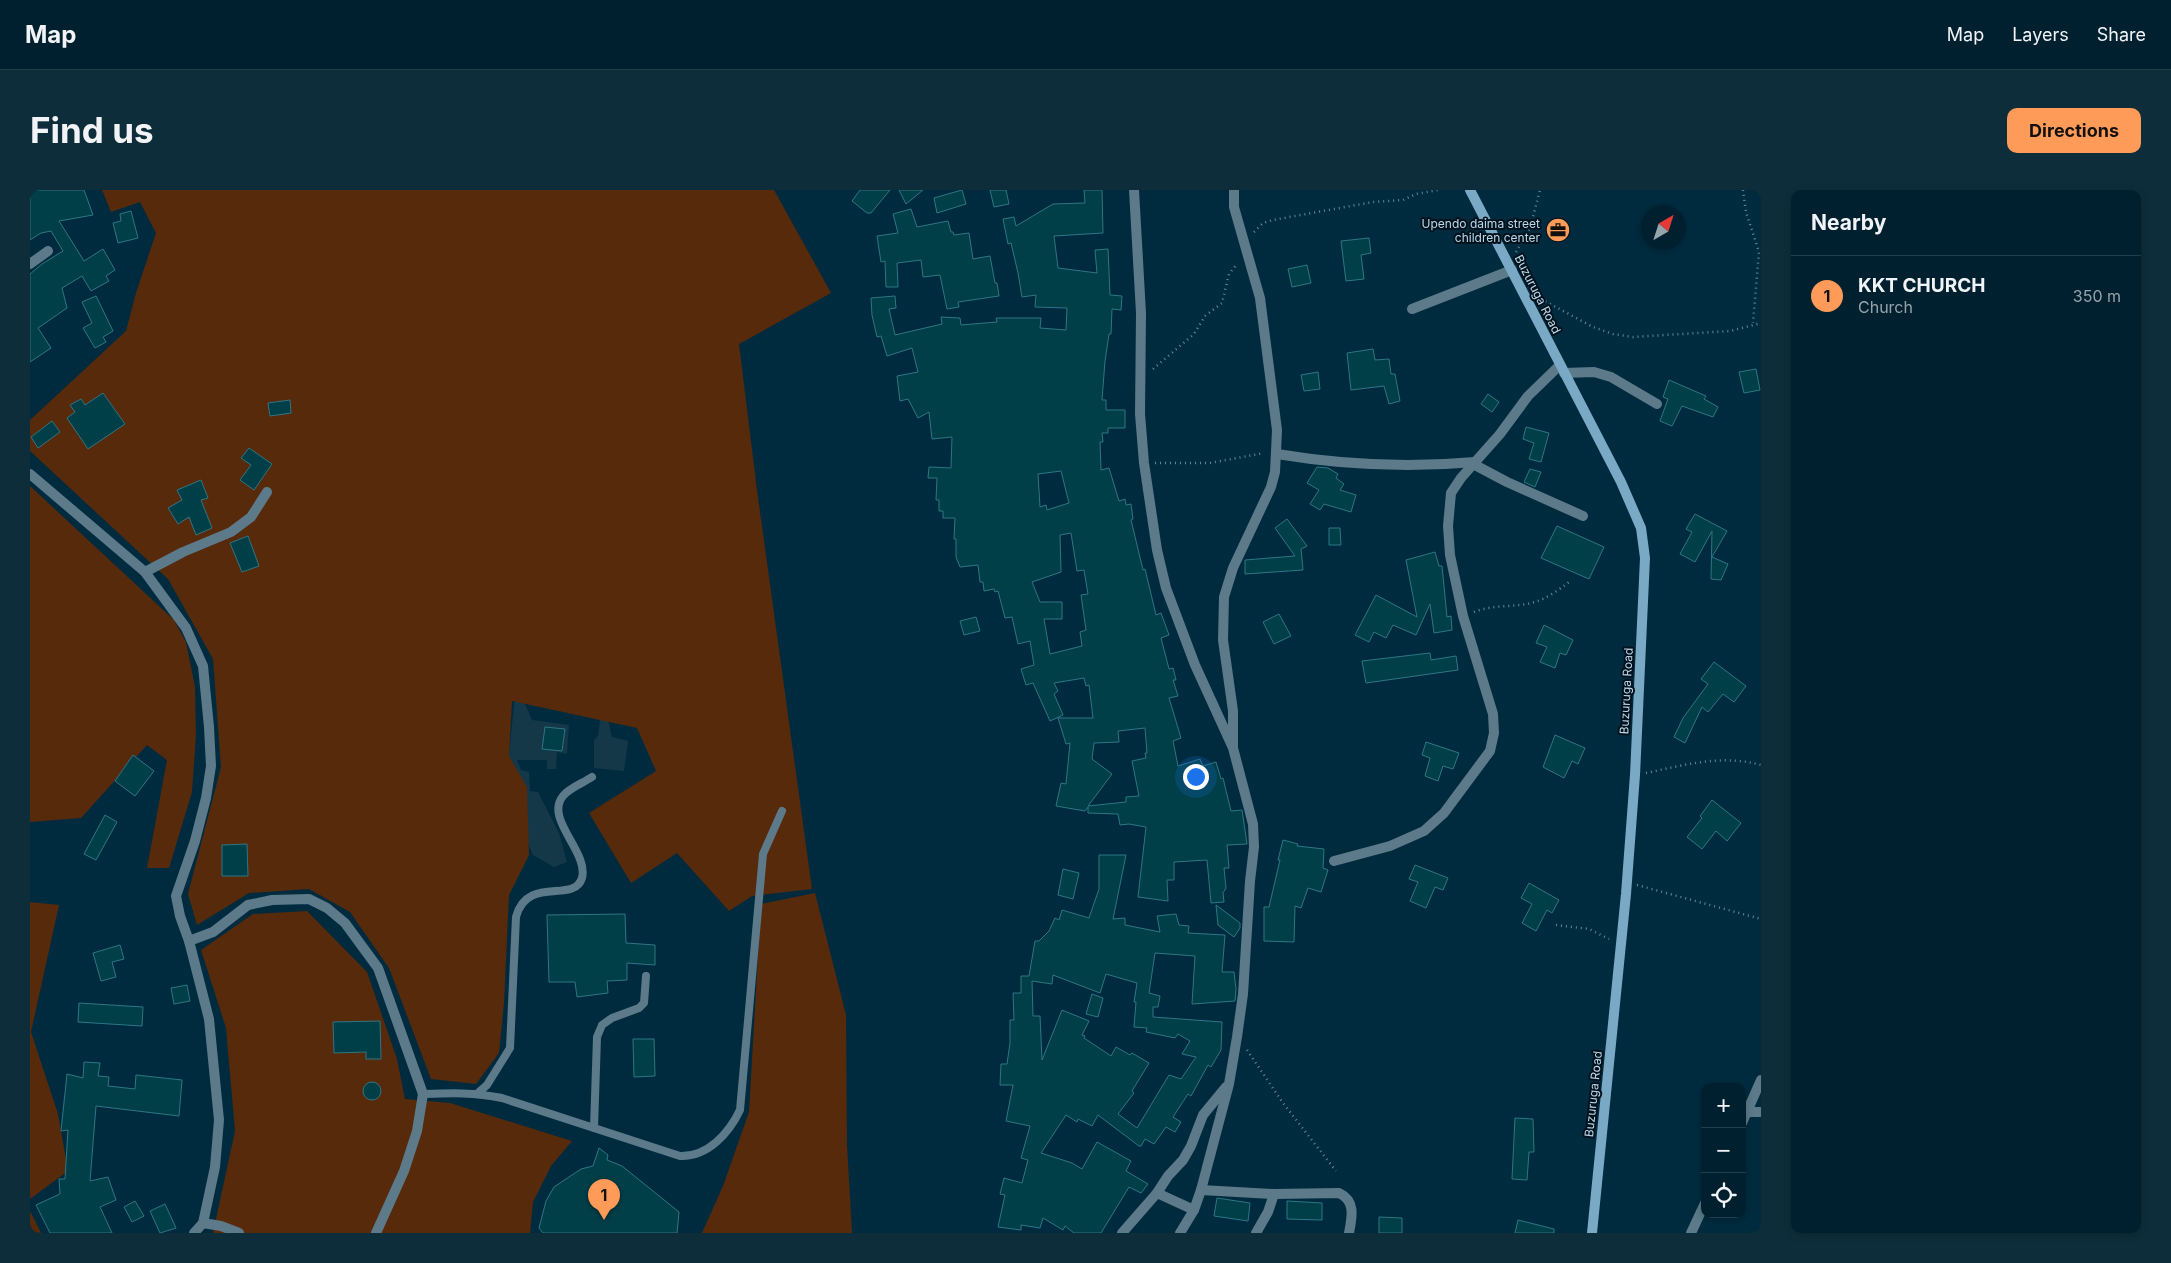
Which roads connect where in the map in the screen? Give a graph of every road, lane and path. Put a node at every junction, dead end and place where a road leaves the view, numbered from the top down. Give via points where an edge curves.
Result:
1 (1134, 190) edge
2 (1234, 190) edge
3 (1438, 190) edge
4 (1470, 190) edge
5 (1540, 190) edge
6 (1743, 190) edge
7 (1246, 248) junction
8 (48, 251) dead end
9 (30, 264) edge
10 (1511, 267) junction
11 (1522, 288) junction
12 (1412, 309) dead end
13 (1753, 323) junction
14 (1761, 324) edge
15 (1562, 369) junction
16 (1141, 375) junction
17 (1657, 404) dead end
18 (1277, 452) junction
19 (1474, 462) junction
20 (1144, 463) junction
21 (30, 474) edge
22 (267, 492) dead end
23 (1583, 516) dead end
24 (145, 572) junction
25 (1569, 582) dead end
26 (1463, 616) junction
27 (1232, 748) junction
28 (1761, 766) edge
29 (1635, 775) junction
30 (592, 778) dead end
31 (782, 811) dead end
32 (1334, 861) dead end
33 (1626, 882) junction
34 (1761, 919) edge
35 (1556, 926) dead end
36 (189, 941) junction
37 (1622, 946) junction
38 (646, 976) dead end
39 (1237, 1037) junction
40 (1761, 1080) edge
41 (1229, 1084) junction
42 (478, 1093) junction
43 (423, 1094) junction
44 (1748, 1112) junction
45 (1761, 1112) edge
46 (1746, 1115) edge
47 (594, 1128) junction
48 (1336, 1171) dead end
49 (1201, 1190) junction
50 (1157, 1193) junction
51 (1274, 1194) junction
52 (1194, 1210) junction
53 (1701, 1212) edge
54 (203, 1223) junction
55 (194, 1233) edge
56 (239, 1233) edge
57 (376, 1233) edge
58 (1122, 1233) edge
59 (1180, 1233) edge
60 (1256, 1233) edge
61 (1349, 1233) edge
62 (1592, 1233) edge
63 (1691, 1233) edge

1 - 16 street
2 - 7 street via 1234,207
3 - 7 path via 1403,200 1373,202 1263,223 1255,230
4 - 10 main road, Buzuruga Road
5 - 10 path via 1530,228
6 - 13 path via 1746,212 1759,252
7 - 16 path via 1229,274 1222,303 1205,316 1194,334 1163,363
7 - 18 street via 1260,298
8 - 9 street
10 - 11 main road, Buzuruga Road
10 - 12 street
11 - 13 path via 1554,308 1613,334 1633,337 1730,331
11 - 15 main road, Buzuruga Road
13 - 14 path
15 - 17 street via 1611,377
15 - 19 street via 1528,396
15 - 29 main road, Buzuruga Road via 1621,482 1641,528 1645,558
16 - 20 street
18 - 19 street via 1372,465
18 - 20 path via 1210,463
18 - 27 street via 1271,487 1233,568 1224,597 1223,640 1233,711
19 - 23 street via 1507,482
19 - 26 street via 1451,494 1448,526 1450,555
20 - 27 street via 1166,588 1195,665
21 - 24 street
22 - 24 street via 251,516 231,532
24 - 36 street via 186,628 203,666 211,766 197,833 176,896
25 - 26 path via 1536,602 1484,608
26 - 32 street via 1493,714 1494,733 1490,750 1444,813 1424,831 1390,846
27 - 39 street via 1253,824 1254,847
28 - 29 path via 1744,761 1719,760
29 - 33 main road, Buzuruga Road
30 - 42 lane via 567,792 558,805 559,818 583,872 578,885 573,889 526,898 519,906 510,1048
31 - 47 lane via 763,854 740,1110 734,1123 716,1142 687,1156 634,1143
33 - 34 path
33 - 37 main road, Buzuruga Road
35 - 37 path via 1590,929
36 - 43 street via 213,932 248,905 272,900 309,899 327,908 345,923 378,968
36 - 54 street via 209,1019 219,1120 215,1167
37 - 62 main road, Buzuruga Road
38 - 47 lane via 644,1003 640,1008 612,1018 602,1025 597,1037
39 - 41 street
39 - 48 path via 1282,1104
40 - 44 street
41 - 49 street
41 - 50 street via 1203,1115 1191,1146
42 - 43 lane
42 - 47 lane
43 - 57 street via 417,1131 404,1171
44 - 45 street
44 - 46 street
49 - 51 street
49 - 52 street
50 - 52 street
50 - 58 street
51 - 60 street
51 - 61 street via 1331,1192 1344,1195 1351,1205
52 - 59 street
53 - 63 street
54 - 55 street
54 - 56 street

